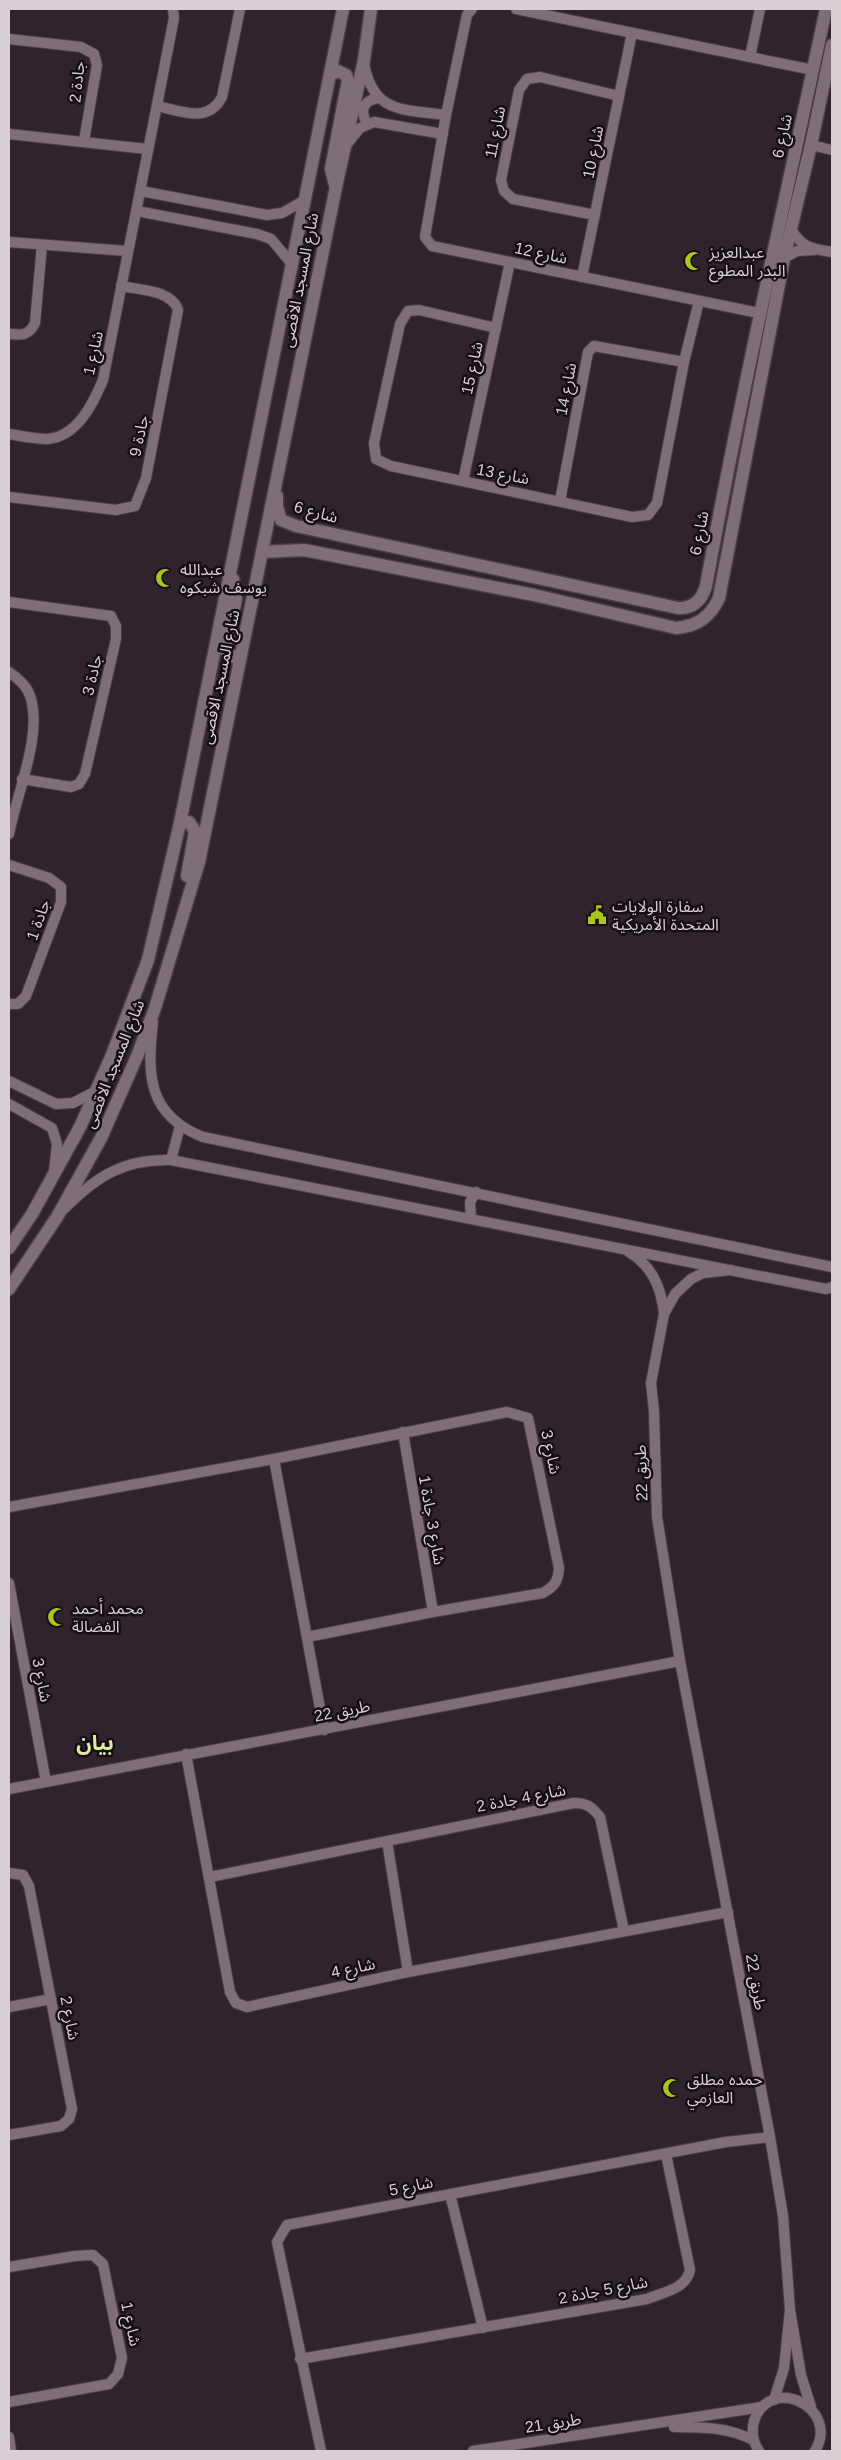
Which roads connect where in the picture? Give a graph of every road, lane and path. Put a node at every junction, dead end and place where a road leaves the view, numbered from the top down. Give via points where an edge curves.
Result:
1 (173, 9) edge
2 (240, 9) edge
3 (343, 9) edge
4 (371, 9) edge
5 (472, 9) edge
6 (516, 9) edge
7 (760, 9) edge
8 (826, 9) edge
9 (562, 13) edge
10 (632, 33) junction
11 (9, 40) edge
12 (832, 45) edge
13 (750, 57) junction
14 (364, 60) junction
15 (813, 70) junction
16 (330, 75) junction
17 (619, 96) junction
18 (378, 98) junction
19 (157, 106) junction
20 (446, 116) junction
21 (367, 124) junction
22 (9, 134) edge
23 (442, 134) junction
24 (84, 141) junction
25 (811, 145) junction
26 (148, 149) junction
27 (344, 150) junction
28 (832, 150) edge
29 (336, 188) junction
30 (141, 191) junction
31 (305, 200) junction
32 (137, 211) junction
33 (596, 215) junction
34 (791, 229) junction
35 (9, 242) edge
36 (42, 245) junction
37 (818, 250) junction
38 (127, 251) junction
39 (832, 252) edge
40 (784, 258) junction
41 (510, 262) junction
42 (292, 264) junction
43 (582, 277) junction
44 (121, 286) junction
45 (698, 301) junction
46 (759, 313) junction
47 (496, 328) junction
48 (9, 334) edge
49 (684, 362) junction
50 (9, 434) edge
51 (276, 479) junction
52 (463, 481) junction
53 (9, 498) edge
54 (560, 500) junction
55 (327, 533) junction
56 (713, 548) junction
57 (727, 550) junction
58 (262, 552) junction
59 (324, 554) junction
60 (231, 569) junction
61 (9, 602) edge
62 (241, 655) junction
63 (9, 672) edge
64 (22, 779) junction
65 (180, 823) junction
66 (9, 827) edge
67 (9, 865) edge
68 (191, 888) junction
69 (9, 1004) edge
70 (155, 1008) junction
71 (9, 1081) edge
72 (96, 1091) junction
73 (9, 1104) edge
74 (180, 1126) junction
75 (171, 1160) junction
76 (54, 1176) junction
77 (476, 1192) junction
78 (57, 1217) junction
79 (471, 1219) junction
80 (9, 1248) edge
81 (618, 1248) junction
82 (832, 1267) edge
83 (731, 1270) junction
84 (832, 1287) edge
85 (9, 1289) edge
86 (664, 1314) junction
87 (402, 1432) junction
88 (274, 1459) junction
89 (9, 1507) edge
90 (9, 1583) edge
91 (433, 1612) junction
92 (307, 1637) junction
93 (680, 1661) junction
94 (324, 1730) junction
95 (186, 1754) junction
96 (46, 1782) junction
97 (9, 1789) edge
98 (387, 1841) junction
99 (9, 1873) edge
100 (210, 1877) junction
101 (728, 1912) junction
102 (624, 1931) junction
103 (408, 1972) junction
104 (51, 1999) junction
105 (9, 2007) edge
106 (9, 2135) edge
107 (770, 2137) junction
108 (666, 2154) junction
109 (450, 2194) junction
110 (9, 2267) edge
111 (790, 2310) junction
112 (483, 2328) junction
113 (300, 2359) junction
114 (774, 2400) junction
115 (9, 2402) edge
116 (811, 2407) junction
117 (762, 2408) junction
118 (637, 2426) junction
119 (9, 2437) edge
120 (753, 2440) junction
121 (11, 2451) edge
122 (321, 2451) edge
123 (473, 2451) edge
124 (759, 2451) edge
125 (815, 2451) edge

1 - 19 street, شارع 1
2 - 19 street via 218,105 210,112 198,114
3 - 16 main road, شارع المسجد الاقصى
4 - 14 main road, شارع المسجد الاقصى
5 - 20 street, شارع 12 via 467,15
6 - 9 street
7 - 13 street
8 - 15 main road, شارع 6
9 - 10 street
10 - 13 street
10 - 17 street, شارع 10
11 - 24 street, جادة 2 via 81,46 94,54 97,65
12 - 25 main road, شارع 6
13 - 15 street
14 - 18 street via 371,90
14 - 27 main road, شارع المسجد الاقصى
15 - 46 main road, شارع 6
16 - 29 main road via 338,71 348,80 331,168
16 - 31 main road, شارع المسجد الاقصى
17 - 33 street, شارع 10
17 - 33 street, شارع 11 via 540,77 527,79 519,90 501,180 504,191 513,199
18 - 20 street via 402,109
18 - 21 street via 369,100 363,107 362,115
19 - 26 street, شارع 1
20 - 23 street, شارع 12
21 - 23 street via 374,122
21 - 27 street via 353,135
22 - 24 street
23 - 41 street, شارع 12 via 425,237 427,242 432,246
24 - 26 street
25 - 28 street
25 - 34 main road, شارع 6
26 - 30 street, شارع 1
27 - 29 main road, شارع المسجد الاقصى
29 - 51 main road, شارع المسجد الاقصى
30 - 31 street via 267,215 282,213
30 - 32 street, شارع 1
31 - 42 main road, شارع المسجد الاقصى
32 - 38 street, شارع 1
32 - 42 street via 257,234 271,239
33 - 43 street, شارع 10
34 - 37 street via 797,240
34 - 40 main road, شارع 6
35 - 36 street
36 - 38 street
36 - 48 street via 35,323 31,331 23,335
37 - 39 street
37 - 40 street via 797,251
38 - 44 street, شارع 1
40 - 57 main road, شارع 6
41 - 43 street, شارع 12
41 - 47 street, شارع 15
42 - 60 main road, شارع المسجد الاقصى
43 - 45 street, شارع 12
44 - 50 street, شارع 1 via 103,380 92,407 68,432 48,439
44 - 53 street, جادة 9 via 166,296 176,302 178,310 146,478 135,506 116,510
45 - 46 street, شارع 12
45 - 49 street, شارع 13
46 - 56 main road, شارع 6
47 - 52 street, شارع 15
47 - 52 street, شارع 13 via 419,310 408,311 400,324 374,443 376,459 391,466
49 - 54 street, شارع 13 via 657,503 648,515 632,517
49 - 54 street, شارع 14 via 594,346 588,352
51 - 55 main road, شارع 6 via 281,520
51 - 58 main road, شارع المسجد الاقصى
52 - 54 street, شارع 13
55 - 56 main road, شارع 6 via 683,608 694,605 702,597
55 - 59 main road
56 - 57 main road
57 - 59 main road, شارع 6 via 719,598 714,609 701,622 676,628
58 - 59 main road, شارع 6 via 288,549
58 - 62 main road, شارع المسجد الاقصى
60 - 62 main road via 236,599 225,650 233,657
60 - 65 main road, شارع المسجد الاقصى
61 - 64 street, جادة 3 via 111,616 116,626 116,639 85,774 79,784 71,787
62 - 68 main road, شارع المسجد الاقصى
63 - 64 street via 28,691 33,714 32,737
64 - 66 street
65 - 68 main road via 188,822 196,831 187,877
65 - 72 main road, شارع المسجد الاقصى via 148,960
67 - 69 street, جادة 1 via 49,878 61,887 62,893 26,996 18,1004
68 - 70 main road, شارع المسجد الاقصى
70 - 74 street via 150,1074 160,1102
70 - 78 main road, شارع المسجد الاقصى via 101,1138
71 - 72 street via 56,1104 73,1103
72 - 76 main road, شارع المسجد الاقصى
73 - 76 street via 52,1128 57,1144
74 - 75 street
74 - 77 street via 202,1137
75 - 78 street via 138,1162 106,1174 84,1189
75 - 79 street
76 - 80 main road, شارع المسجد الاقصى
77 - 79 street via 470,1202
77 - 82 street
78 - 85 main road, شارع المسجد الاقصى
79 - 81 street
81 - 83 street
81 - 86 street, طريق 22 via 639,1258 651,1272 661,1292
83 - 84 street via 826,1289
83 - 86 street, طريق 22 via 703,1273 691,1279 675,1294
86 - 93 street, طريق 22 via 651,1383 657,1517
87 - 88 street, شارع 3
87 - 91 street, شارع 3 جادة 1
87 - 91 street, شارع 3 via 507,1412 528,1418 560,1568 554,1587 543,1593
88 - 89 street, شارع 3
88 - 92 street
90 - 96 street, شارع 3
91 - 92 street, شارع 3
92 - 94 street
93 - 94 street, طريق 22
93 - 101 street, طريق 22
94 - 95 street, طريق 22
95 - 96 street, طريق 22
95 - 100 street, شارع 4
96 - 97 street, طريق 22
98 - 100 street, شارع 4 جادة 2
98 - 102 street, شارع 4 جادة 2 via 583,1803 592,1807 600,1817
98 - 103 street
99 - 104 street, شارع 2 via 23,1875 29,1886
100 - 103 street, شارع 4 via 230,1992 236,2003 247,2007
101 - 102 street, شارع 4
101 - 107 street, طريق 22
102 - 103 street, شارع 4
104 - 105 street
104 - 106 street, شارع 2 via 72,2109 61,2126
107 - 108 street, شارع 5
107 - 111 street, طريق 22 via 783,2216
108 - 109 street, شارع 5
108 - 112 street, شارع 5 جادة 2 via 690,2270 688,2279 681,2286 647,2298
109 - 112 street
109 - 113 street, شارع 5 via 286,2225 278,2242
110 - 115 street, شارع 1 via 93,2255 103,2264 122,2358 118,2374 109,2384
111 - 114 street, طريق 22 via 784,2368
111 - 116 street, طريق 22 via 801,2375
112 - 113 street, شارع 5 جادة 2
113 - 122 street, شارع 5
114 - 116 street via 793,2398
114 - 117 street
116 - 125 street, طريق 22 via 825,2425
117 - 118 street, طريق 21
117 - 120 street via 754,2422
118 - 120 street, طريق 21 via 712,2427
118 - 123 street, طريق 21
119 - 121 street
120 - 124 street

